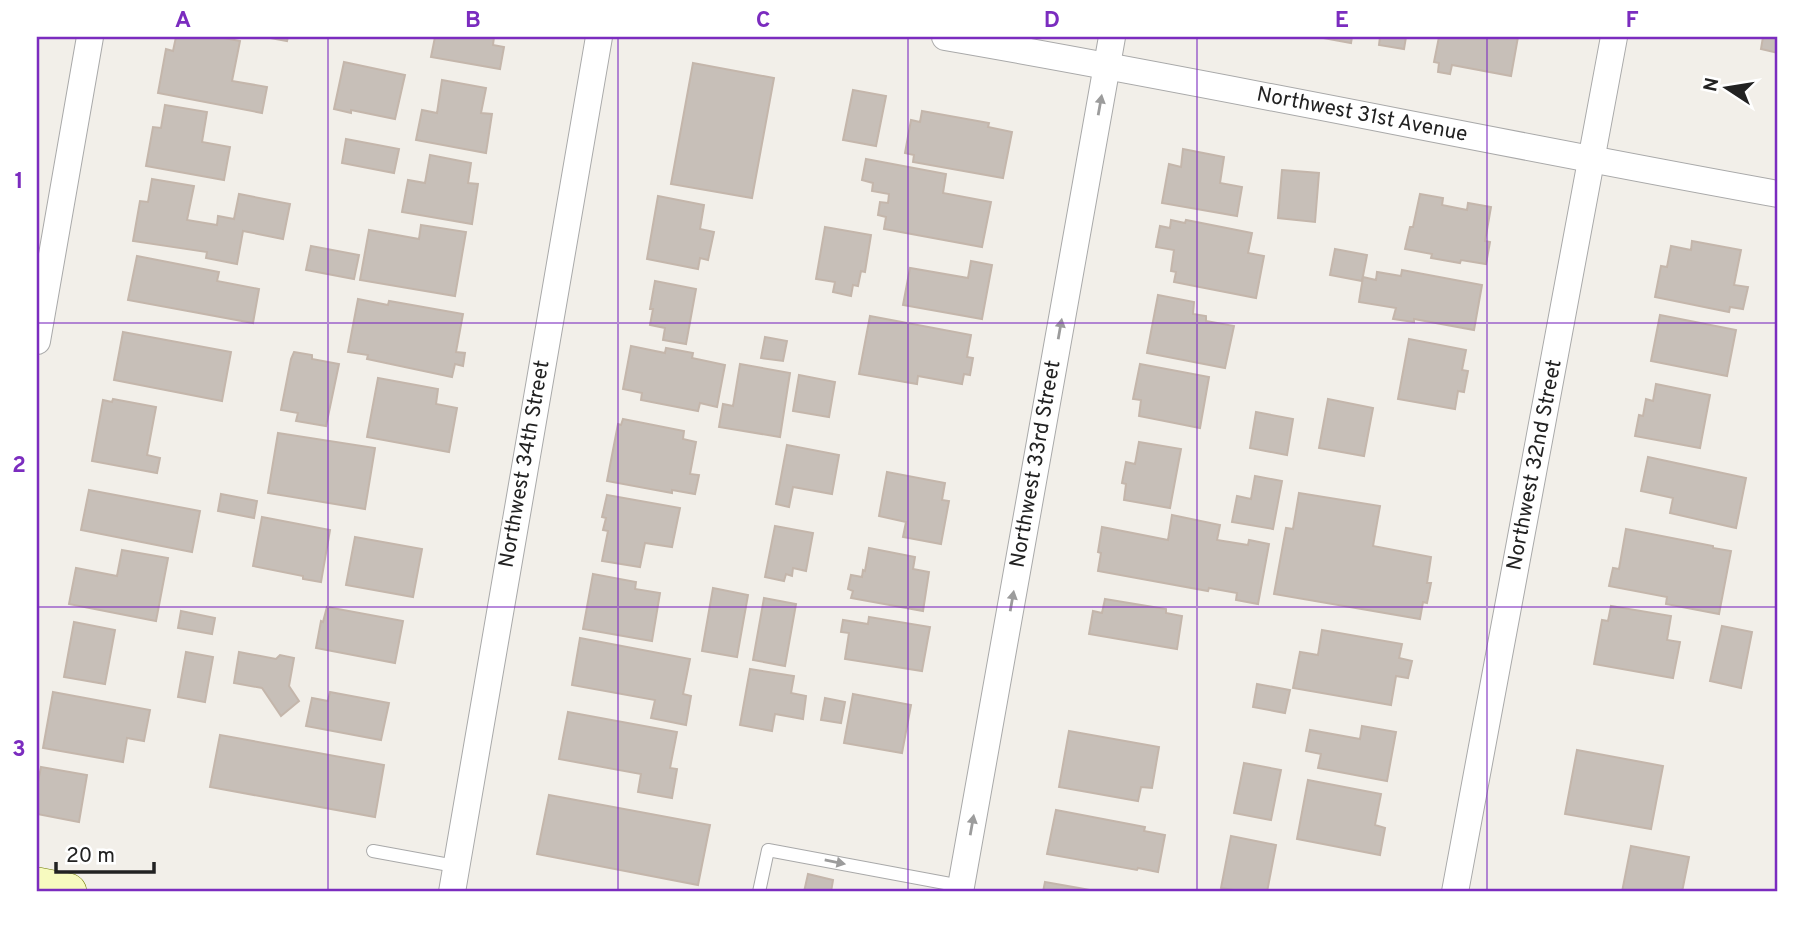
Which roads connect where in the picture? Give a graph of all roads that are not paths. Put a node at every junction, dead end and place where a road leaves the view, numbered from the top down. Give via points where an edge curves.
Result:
1 (90, 37) edge
2 (600, 37) edge
3 (945, 37) edge
4 (1112, 37) edge
5 (1614, 37) edge
6 (1107, 65) junction
7 (1592, 161) junction
8 (1778, 194) edge
9 (37, 341) edge
10 (373, 851) dead end
11 (456, 866) junction
12 (37, 886) edge
13 (961, 889) edge
14 (68, 892) edge
15 (452, 892) edge
16 (759, 892) edge
17 (1455, 892) edge

1 - 9 street
2 - 11 street, Northwest 34th Street
3 - 6 street, Northwest 31st Avenue
4 - 6 street, Northwest 33rd Street
5 - 7 street, Northwest 32nd Street
6 - 7 street, Northwest 31st Avenue
13 -> 6 street, Northwest 33rd Street
7 - 8 street, Northwest 31st Avenue
7 - 17 street, Northwest 32nd Street
10 - 11 lane
11 - 15 street, Northwest 34th Street
12 - 14 main road
16 -> 13 lane via 768,849

